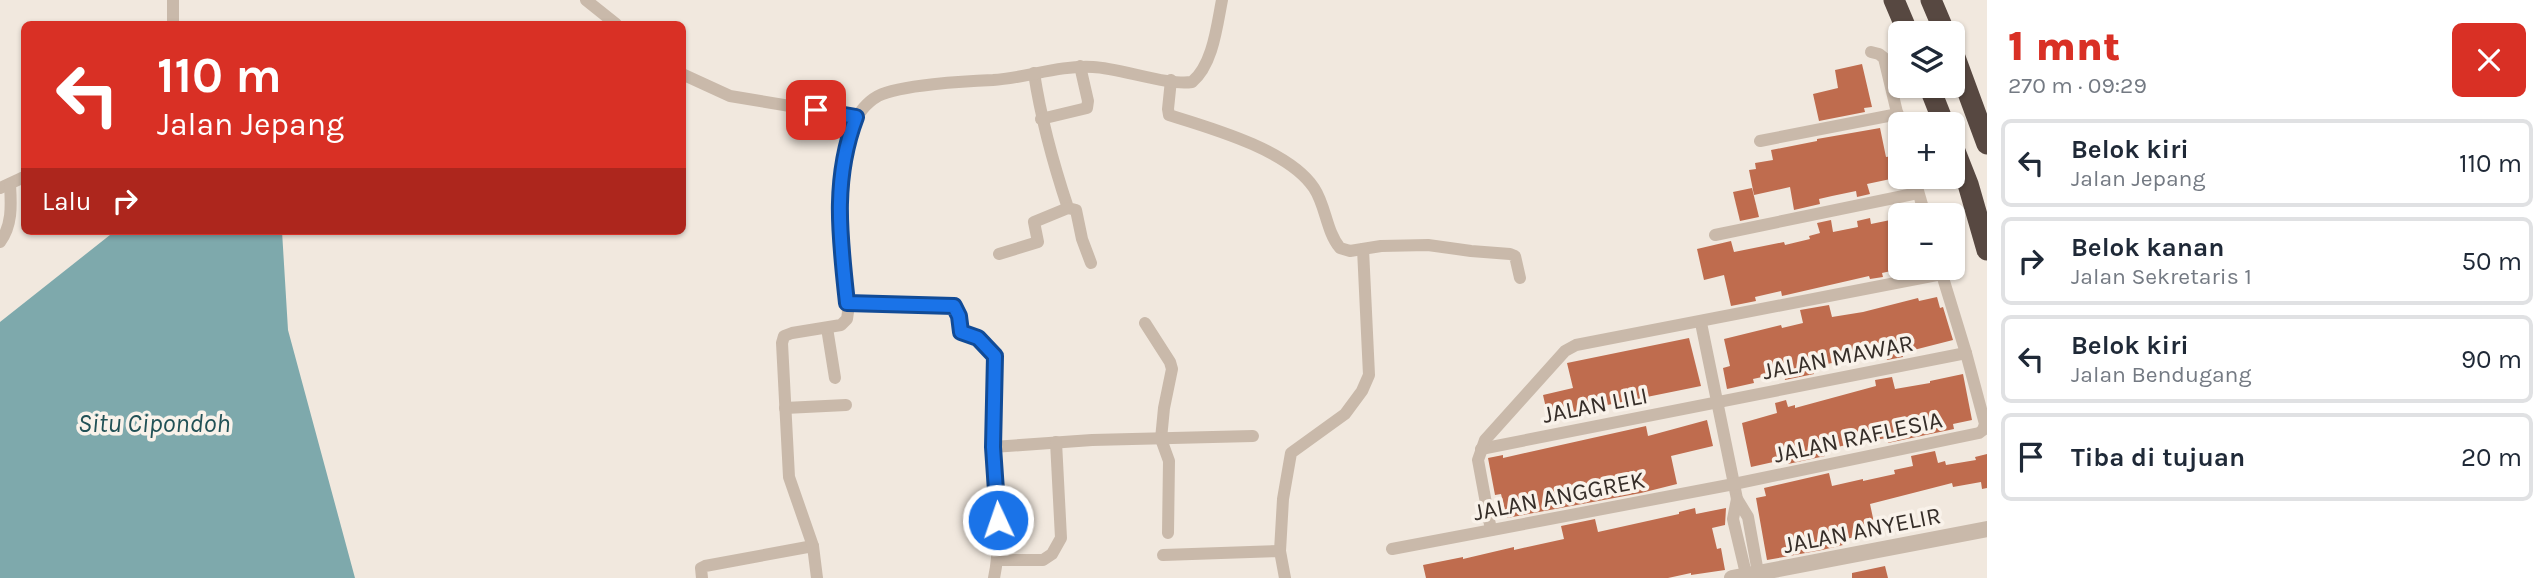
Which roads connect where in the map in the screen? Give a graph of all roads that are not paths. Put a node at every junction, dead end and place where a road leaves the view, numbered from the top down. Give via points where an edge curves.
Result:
1 (173, 0) edge
2 (586, 0) edge
3 (1222, 0) edge
4 (1894, 0) edge
5 (1931, 0) edge
6 (1945, 0) edge
7 (173, 21) edge
8 (612, 21) edge
9 (1903, 21) edge
10 (1940, 21) edge
11 (1950, 21) edge
12 (1871, 52) dead end
13 (1080, 66) junction
14 (1034, 73) junction
15 (686, 76) edge
16 (1171, 80) junction
17 (1965, 83) edge
18 (1897, 112) edge
19 (856, 117) junction
20 (1041, 120) junction
21 (1888, 122) edge
22 (1760, 141) dead end
23 (1987, 144) edge
24 (1965, 176) edge
25 (21, 178) edge
26 (5, 186) edge
27 (1917, 189) edge
28 (1918, 193) junction
29 (1921, 203) edge
30 (1068, 208) junction
31 (1715, 235) dead end
32 (0, 242) edge
33 (1363, 249) junction
34 (1987, 250) edge
35 (999, 254) dead end
36 (1091, 263) dead end
37 (1520, 278) dead end
38 (1899, 280) edge
39 (1944, 280) edge
40 (847, 303) junction
41 (1145, 323) dead end
42 (1701, 323) junction
43 (827, 328) junction
44 (1966, 353) junction
45 (835, 378) dead end
46 (1717, 403) junction
47 (846, 405) dead end
48 (785, 408) junction
49 (1985, 429) edge
50 (1253, 436) dead end
51 (1161, 439) junction
52 (1056, 442) junction
53 (993, 447) junction
54 (1481, 449) junction
55 (1734, 484) junction
56 (1987, 529) edge
57 (1492, 530) junction
58 (1168, 533) dead end
59 (813, 546) junction
60 (1392, 549) dead end
61 (1280, 551) junction
62 (1163, 555) dead end
63 (998, 560) junction
64 (1748, 576) edge
65 (702, 578) edge
66 (817, 578) edge
67 (994, 578) edge
68 (1285, 578) edge

1 - 7 street
2 - 8 street
3 - 16 street via 1199,75 1192,82
4 - 9 highway
5 - 10 highway
6 - 11 highway
12 - 18 street via 1884,58
13 - 14 street
13 - 16 street
13 - 20 street via 1087,108
14 - 19 street via 878,96
14 - 20 street
15 - 19 street via 730,96
16 - 33 street via 1169,115 1237,137 1300,173 1315,189 1338,246 1350,251
17 - 23 highway
19 - 40 street via 840,177 839,228
20 - 30 street
21 - 22 street
24 - 34 highway
25 - 26 street
26 - 32 street via 8,226
27 - 28 street
28 - 29 street
28 - 31 street
30 - 35 street via 1034,222 1038,242
30 - 36 street via 1076,211
33 - 37 street via 1428,245 1510,254 1518,261
33 - 61 street via 1369,375 1345,414 1291,453
38 - 42 street
39 - 44 street
40 - 43 street via 845,323
40 - 53 street via 949,305 957,311 961,332 978,338 995,356
41 - 51 street via 1172,369
42 - 46 street
42 - 54 street via 1576,345 1565,351
43 - 45 street
43 - 48 street via 784,336
44 - 46 street, JALAN MAWAR
44 - 49 street
46 - 54 street, JALAN LILI
46 - 55 street
47 - 48 street
48 - 59 street via 792,490
49 - 55 street, JALAN RAFLESIA
50 - 51 street
51 - 52 street
51 - 58 street via 1169,461
52 - 53 street
52 - 63 street via 1061,538 1043,560
53 - 63 street
54 - 57 street via 1478,460
55 - 57 street, JALAN ANGGREK
55 - 64 street via 1748,517
56 - 64 street, JALAN ANYELIR
57 - 60 street, JALAN ANGGREK
59 - 65 street via 705,566
59 - 66 street
61 - 62 street
61 - 68 street
63 - 67 street

